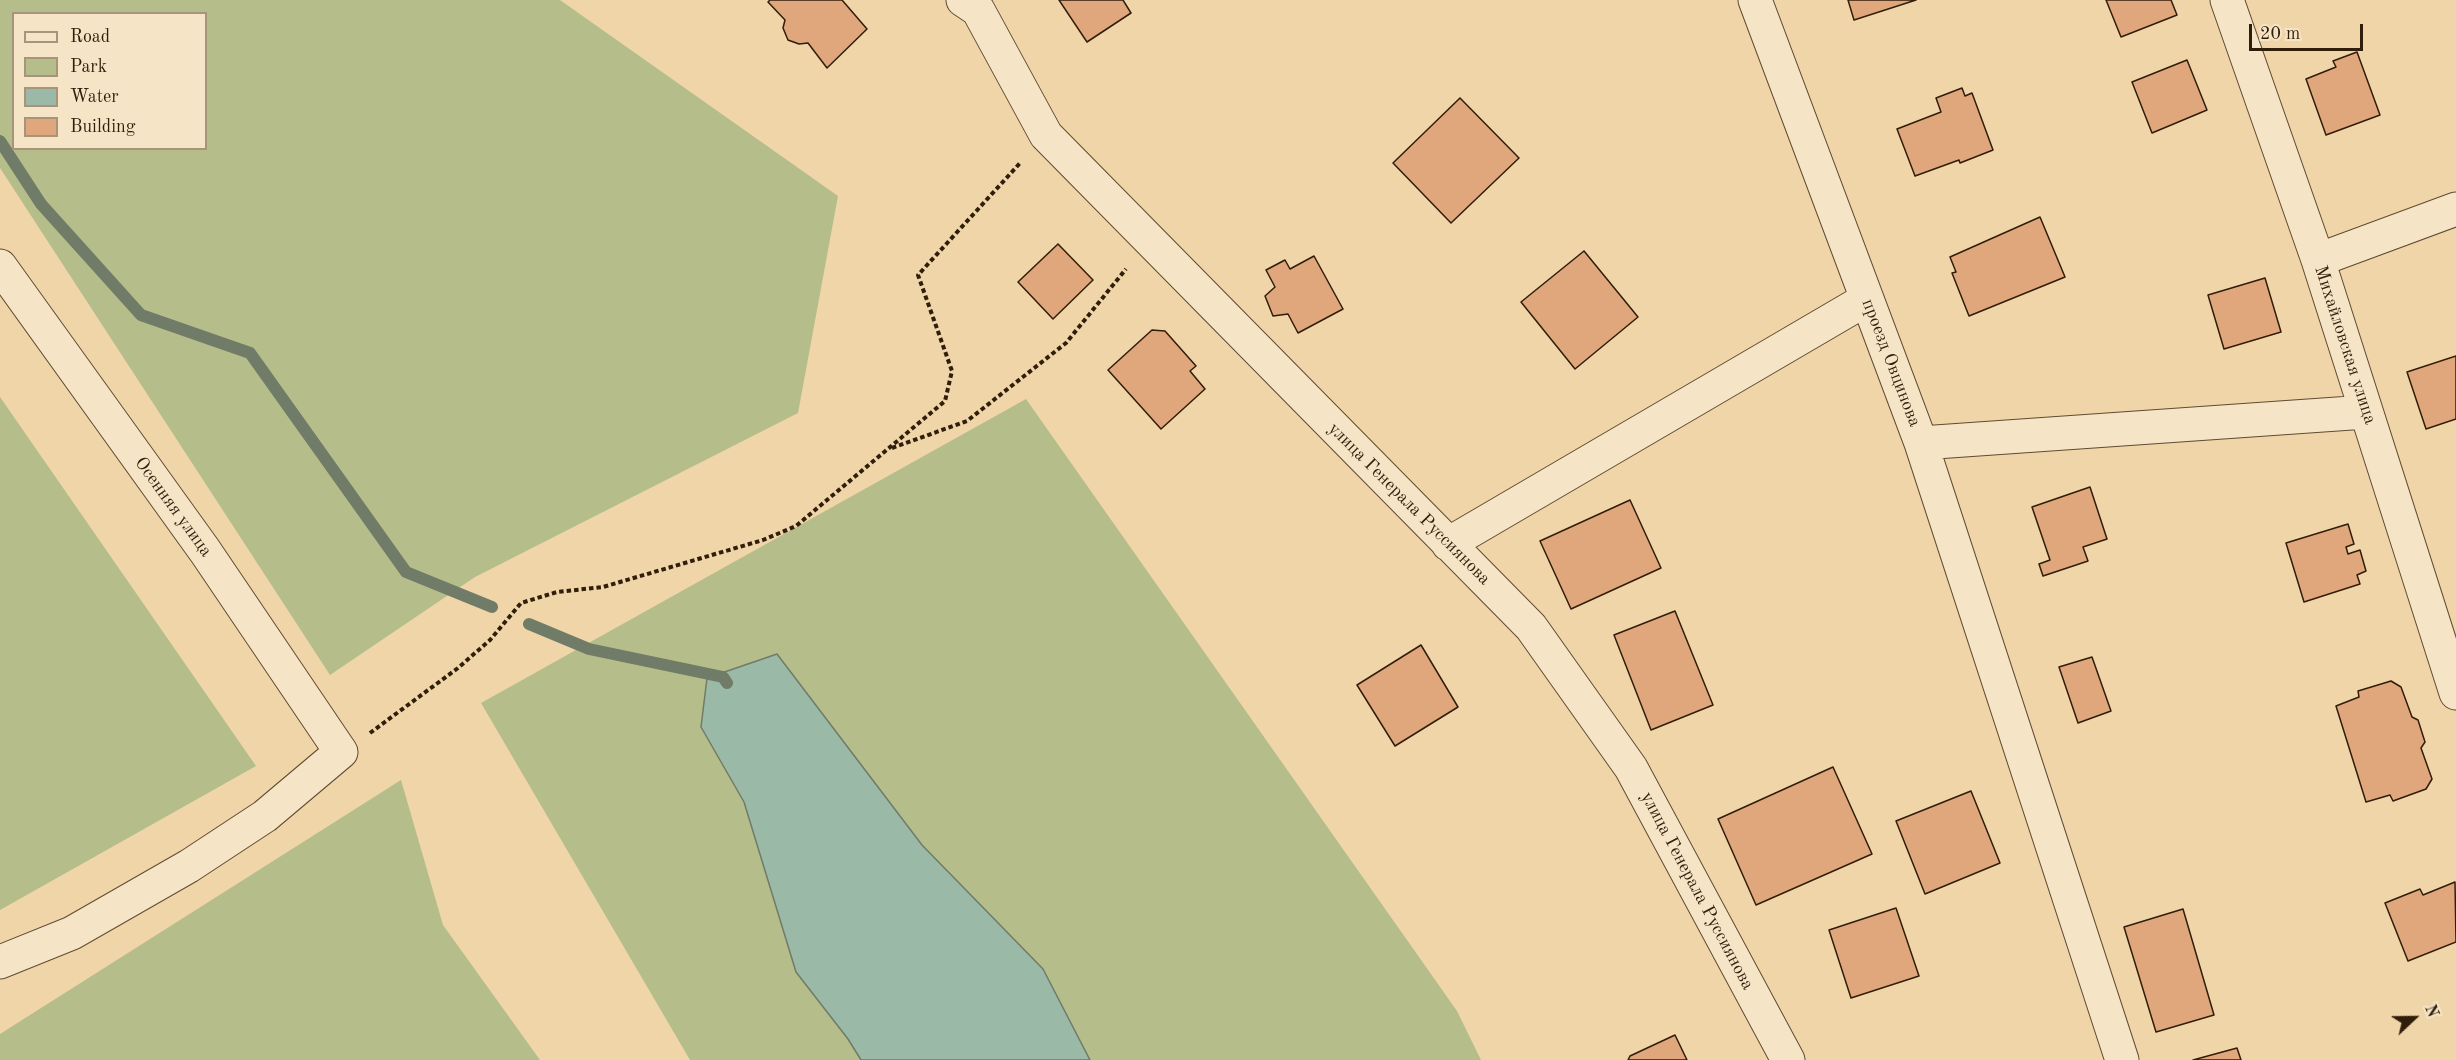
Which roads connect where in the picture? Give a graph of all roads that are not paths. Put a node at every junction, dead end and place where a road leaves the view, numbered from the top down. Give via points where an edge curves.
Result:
1 (963, 0) edge
2 (1755, 0) edge
3 (2227, 0) edge
4 (2456, 209) edge
5 (2318, 260) junction
6 (0, 266) edge
7 (1867, 299) junction
8 (2366, 412) junction
9 (1921, 443) junction
10 (1448, 544) junction
11 (2456, 693) edge
12 (0, 962) edge
13 (1788, 1060) edge
14 (2122, 1060) edge

1 - 10 street, улица Генерала Руссиянова via 978,10 1046,135
2 - 7 street, проезд Овцинова
3 - 5 street, Михайловская улица
4 - 5 street
5 - 8 street, Михайловская улица
6 - 12 street, Осенняя улица via 206,551 341,753 265,816 189,866 72,933
7 - 9 street, проезд Овцинова
7 - 10 street
8 - 9 street, проезд Овцинова
8 - 11 street, Михайловская улица
9 - 14 street
10 - 13 street, улица Генерала Руссиянова via 1531,627 1631,768

